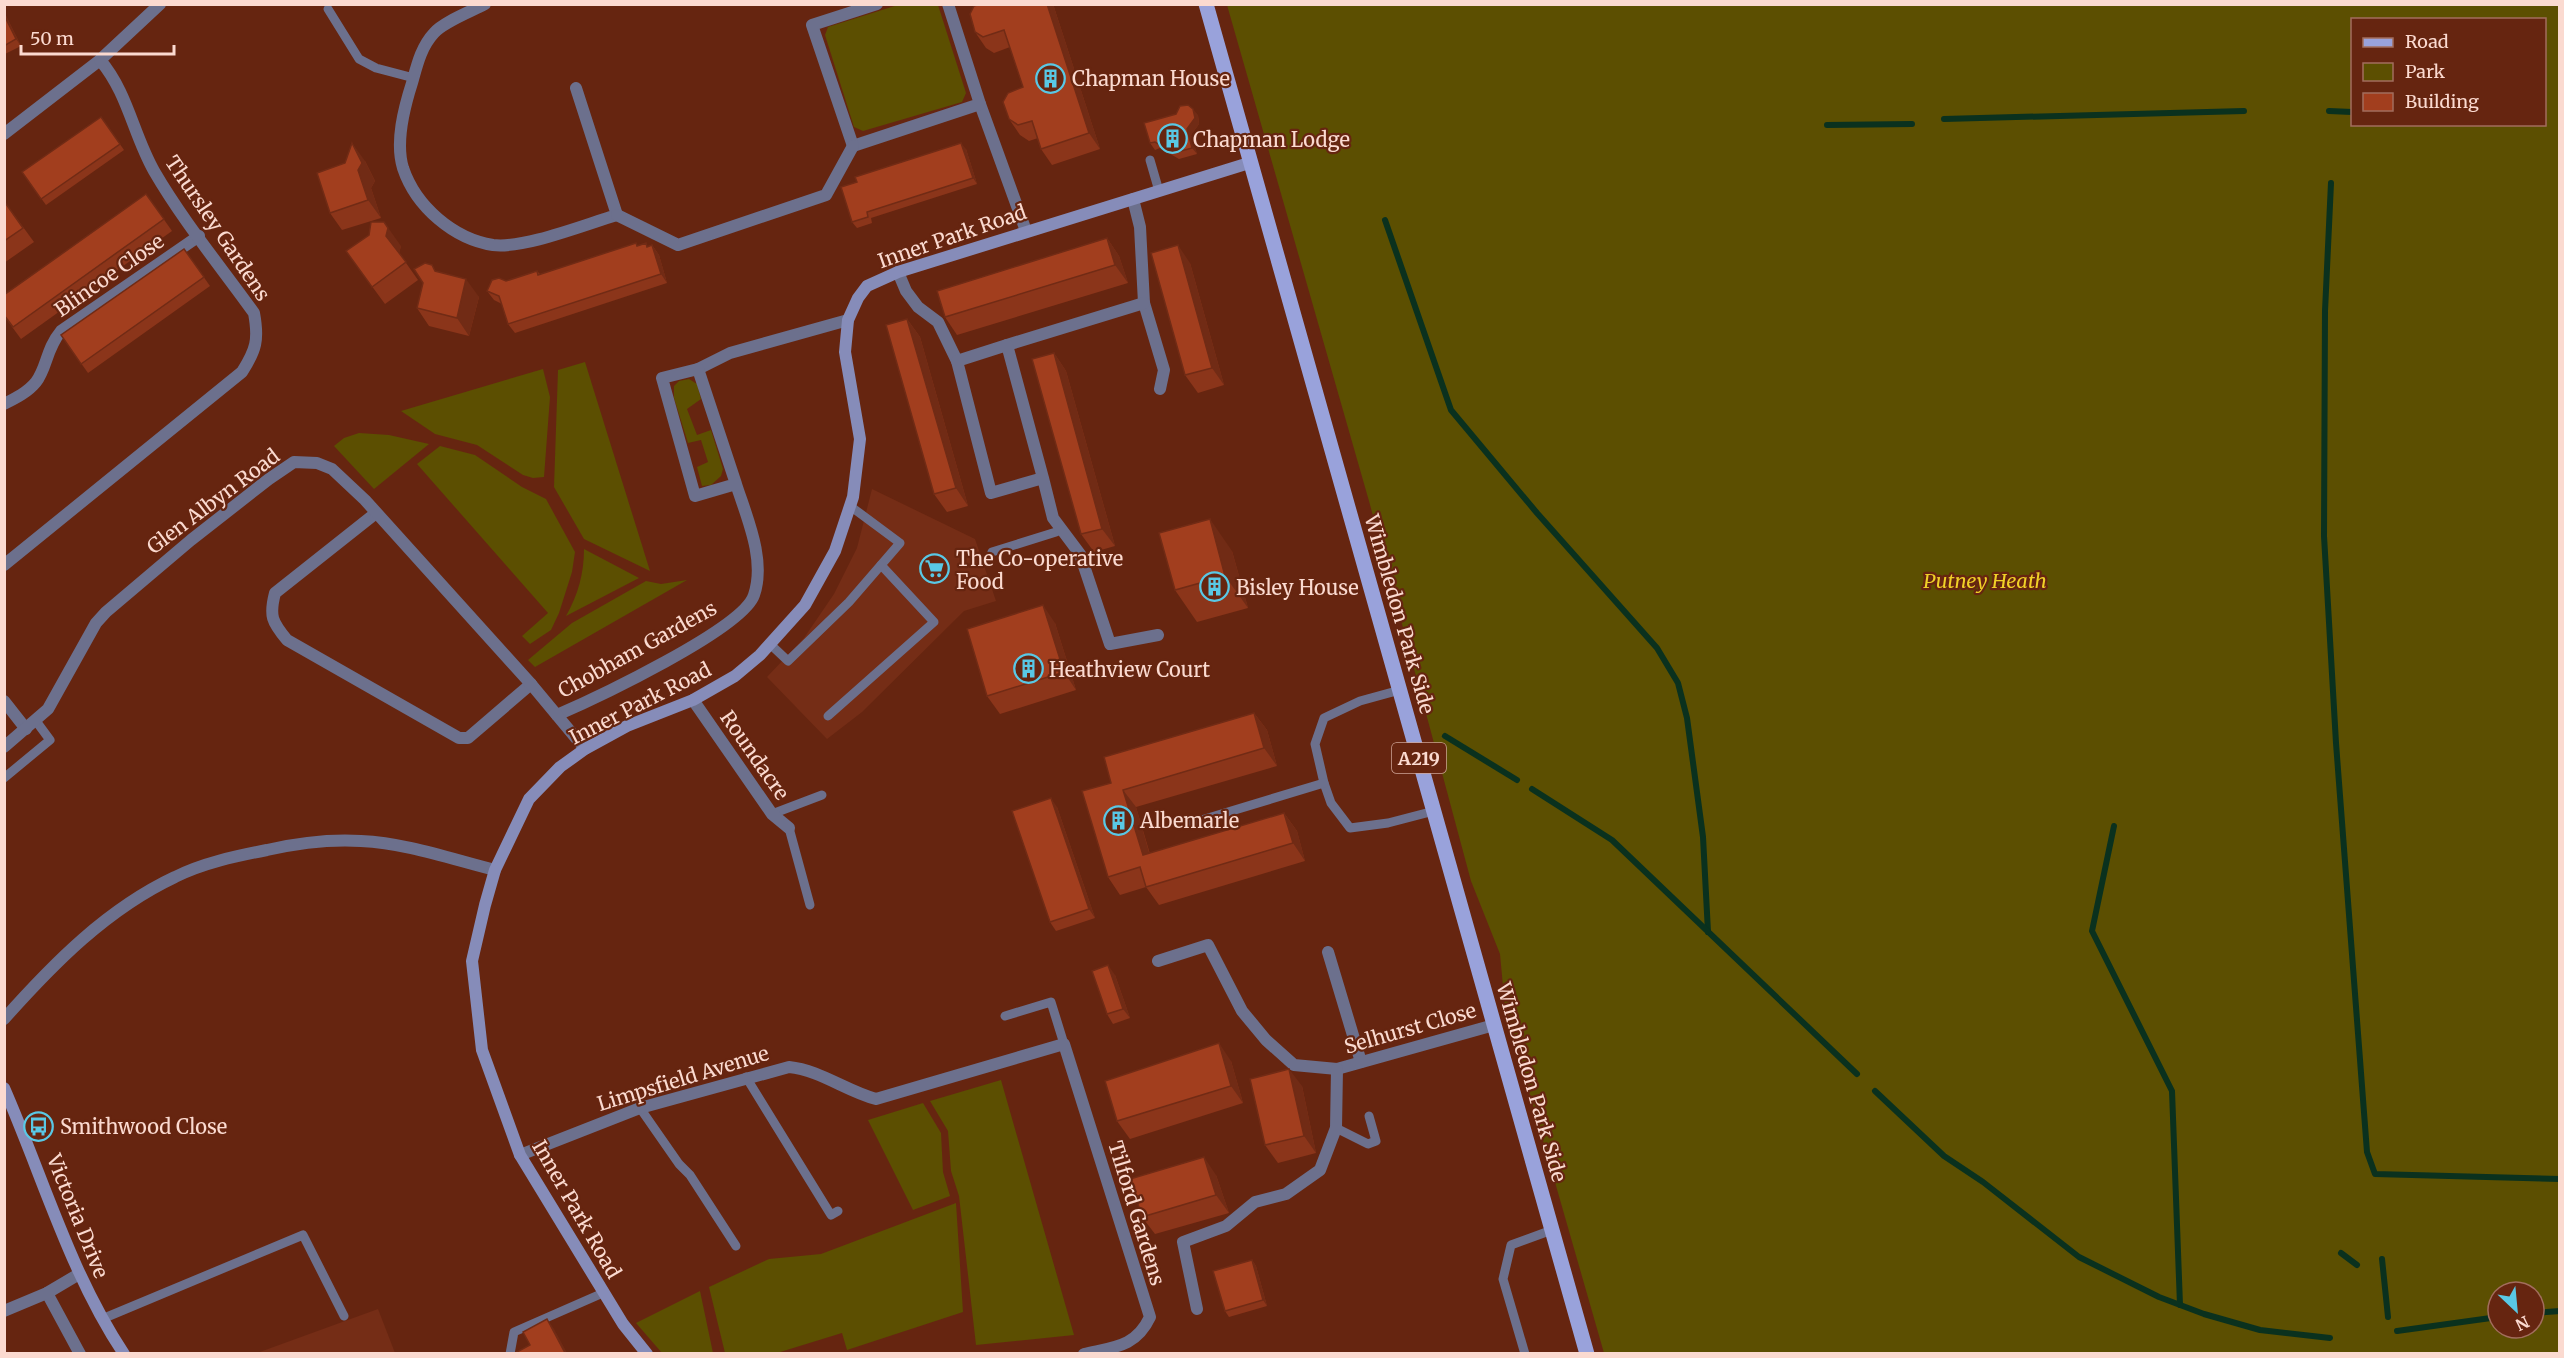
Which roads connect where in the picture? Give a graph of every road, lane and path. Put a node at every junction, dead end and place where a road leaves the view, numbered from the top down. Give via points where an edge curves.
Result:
1 (160, 4) edge
2 (485, 4) edge
3 (877, 4) edge
4 (948, 4) edge
5 (1206, 4) edge
6 (328, 9) dead end
7 (100, 60) junction
8 (414, 78) junction
9 (576, 88) dead end
10 (980, 104) junction
11 (4, 134) edge
12 (853, 146) junction
13 (1150, 160) dead end
14 (1249, 163) junction
15 (1159, 191) junction
16 (1133, 199) junction
17 (617, 214) junction
18 (1026, 231) junction
19 (199, 236) junction
20 (898, 272) junction
21 (1143, 303) junction
22 (848, 320) junction
23 (1007, 345) junction
24 (957, 360) junction
25 (698, 369) junction
26 (1160, 389) dead end
27 (4, 404) edge
28 (1043, 478) junction
29 (736, 484) junction
30 (850, 506) junction
31 (376, 513) junction
32 (1060, 527) junction
33 (992, 552) dead end
34 (4, 565) edge
35 (881, 565) junction
36 (1158, 635) dead end
37 (770, 644) junction
38 (531, 684) junction
39 (1400, 690) junction
40 (693, 700) junction
41 (4, 701) edge
42 (557, 715) junction
43 (828, 717) dead end
44 (31, 725) junction
45 (4, 747) edge
46 (585, 748) junction
47 (4, 778) edge
48 (1323, 783) junction
49 (822, 795) dead end
50 (1434, 811) junction
51 (772, 814) junction
52 (1185, 825) dead end
53 (789, 828) joint
54 (495, 870) junction
55 (810, 905) dead end
56 (1328, 952) dead end
57 (1158, 961) dead end
58 (1005, 1016) dead end
59 (4, 1019) edge
60 (1494, 1025) junction
61 (1064, 1044) junction
62 (1361, 1062) junction
63 (1337, 1069) junction
64 (746, 1077) junction
65 (4, 1088) edge
66 (640, 1108) junction
67 (1369, 1116) dead end
68 (1336, 1128) junction
69 (520, 1155) junction
70 (838, 1211) dead end
71 (1552, 1230) junction
72 (736, 1246) dead end
73 (79, 1274) junction
74 (47, 1293) junction
75 (603, 1293) junction
76 (1197, 1308) dead end
77 (4, 1311) edge
78 (344, 1316) dead end
79 (102, 1319) junction
80 (80, 1353) edge
81 (124, 1353) edge
82 (510, 1353) edge
83 (647, 1353) edge
84 (1084, 1353) edge
85 (1525, 1353) edge
86 (1587, 1353) edge

1 - 7 street
2 - 8 street via 435,31 423,48
3 - 12 street via 812,25
4 - 10 street
5 - 14 main road, A219
6 - 8 lane via 359,59
7 - 11 street
7 - 19 street, Thursley Gardens via 124,97 153,168
8 - 17 street via 400,136 403,168 418,195 444,225 468,238 495,245 524,242
9 - 17 street
10 - 12 street
10 - 18 street
12 - 17 street via 826,195 678,245
13 - 15 lane
14 - 15 street, Inner Park Road
14 - 39 main road, Wimbledon Park Side / A219
15 - 16 street, Inner Park Road
16 - 18 street, Inner Park Road
16 - 21 street via 1140,227
18 - 20 street, Inner Park Road
19 - 27 street, Blincoe Close via 61,331 51,342 38,380
19 - 34 street, Thursley Gardens via 254,313 258,333 254,352 242,372
20 - 22 street, Inner Park Road via 867,286
20 - 24 street via 918,308 938,322
21 - 23 street
21 - 26 street via 1164,370
22 - 25 street via 730,353
22 - 30 street, Inner Park Road via 845,352 860,439
23 - 24 street
23 - 28 street
24 - 28 street via 991,493
25 - 29 street, Chobham Gardens
25 - 29 street via 662,378 695,496
28 - 32 street via 1053,518
29 - 42 street, Chobham Gardens via 758,567 754,596 743,611 680,652
30 - 35 lane via 900,543
30 - 37 street, Inner Park Road via 835,551 805,605
31 - 38 street, Glen Albyn Road
31 - 38 street via 275,592 271,608 274,624 287,640 459,738 468,738
31 - 44 street, Glen Albyn Road via 332,469 317,463 294,462 191,540 106,612 48,709
32 - 33 lane via 1056,532
32 - 36 street via 1080,554 1110,644
35 - 37 lane via 788,661
35 - 43 lane via 934,622
37 - 40 street, Inner Park Road via 735,676
38 - 42 street, Glen Albyn Road
39 - 48 lane via 1360,701 1324,718 1315,744
39 - 50 main road, Wimbledon Park Side / A219
40 - 46 street, Inner Park Road via 627,726
40 - 51 street, Roundacre
41 - 44 street
42 - 46 street, Glen Albyn Road
44 - 45 street, Glen Albyn Road
44 - 47 lane via 50,740
46 - 54 street, Inner Park Road via 560,767 530,799
48 - 50 lane via 1331,803 1350,828
48 - 52 lane
49 - 51 lane
50 - 60 main road, Wimbledon Park Side / A219
51 - 53 street, Roundacre
53 - 55 lane
54 - 59 street via 400,846 362,841 305,842 238,855 176,876 126,904 86,934
54 - 69 street, Inner Park Road via 472,960 482,1050
56 - 62 street
57 - 63 street, Selhurst Close via 1208,945 1242,1011 1266,1040 1294,1065
58 - 61 lane via 1051,1002
60 - 62 street, Selhurst Close
60 - 71 main road, Wimbledon Park Side / A219
61 - 64 street, Limpsfield Avenue via 876,1099 803,1068 789,1067
61 - 84 street, Tilford Gardens via 1149,1317 1143,1331 1124,1345
62 - 63 street, Selhurst Close
63 - 68 street, Selhurst Close
64 - 66 street, Limpsfield Avenue
64 - 70 lane via 831,1215
65 - 73 street, Victoria Drive
66 - 69 street, Limpsfield Avenue
66 - 72 lane
67 - 68 lane via 1376,1141 1368,1144
68 - 76 street, Selhurst Close via 1320,1170 1286,1194 1255,1202 1226,1226 1183,1242
69 - 75 street, Inner Park Road
71 - 85 lane via 1511,1245 1503,1279
71 - 86 main road, Wimbledon Park Side / A219
73 - 74 street
73 - 79 street, Victoria Drive
74 - 77 street
74 - 80 street
75 - 82 lane via 514,1332
75 - 83 street, Inner Park Road
78 - 79 lane via 303,1235
79 - 81 street, Victoria Drive

